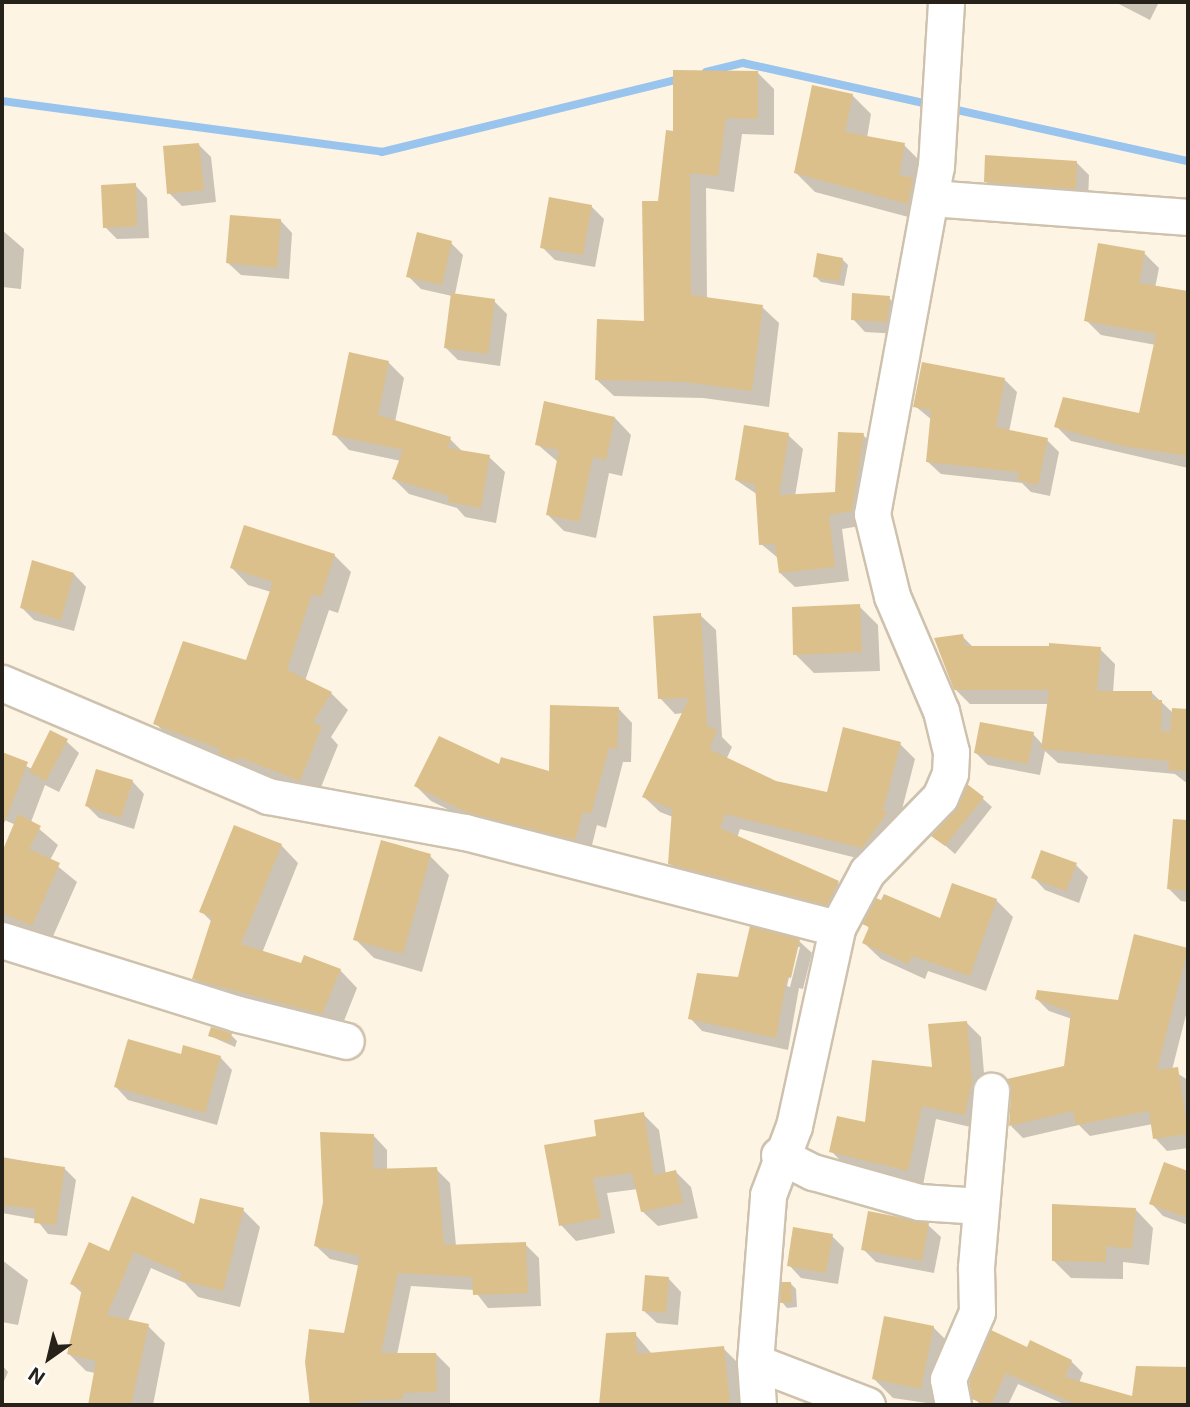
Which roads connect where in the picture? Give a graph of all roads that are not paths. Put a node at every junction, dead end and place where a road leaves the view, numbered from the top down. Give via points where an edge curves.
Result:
1 (946, 2) edge
2 (931, 198) junction
3 (1188, 217) edge
4 (2, 683) edge
5 (837, 928) junction
6 (2, 940) edge
7 (346, 1041) dead end
8 (991, 1091) dead end
9 (779, 1155) junction
10 (981, 1206) junction
11 (755, 1362) junction
12 (758, 1405) edge
13 (867, 1405) edge
14 (953, 1405) edge

1 - 2 street via 944,93
2 - 3 street via 1055,211
2 - 5 street via 872,514 892,596 941,711 951,752 950,774 940,797 867,872
4 - 5 street via 268,796 465,832
5 - 9 street via 794,1126
6 - 7 street via 238,1014
8 - 10 street
9 - 10 street via 813,1172 919,1202
9 - 11 street via 768,1195
10 - 14 street via 977,1312 948,1379
11 - 12 street
11 - 13 street

